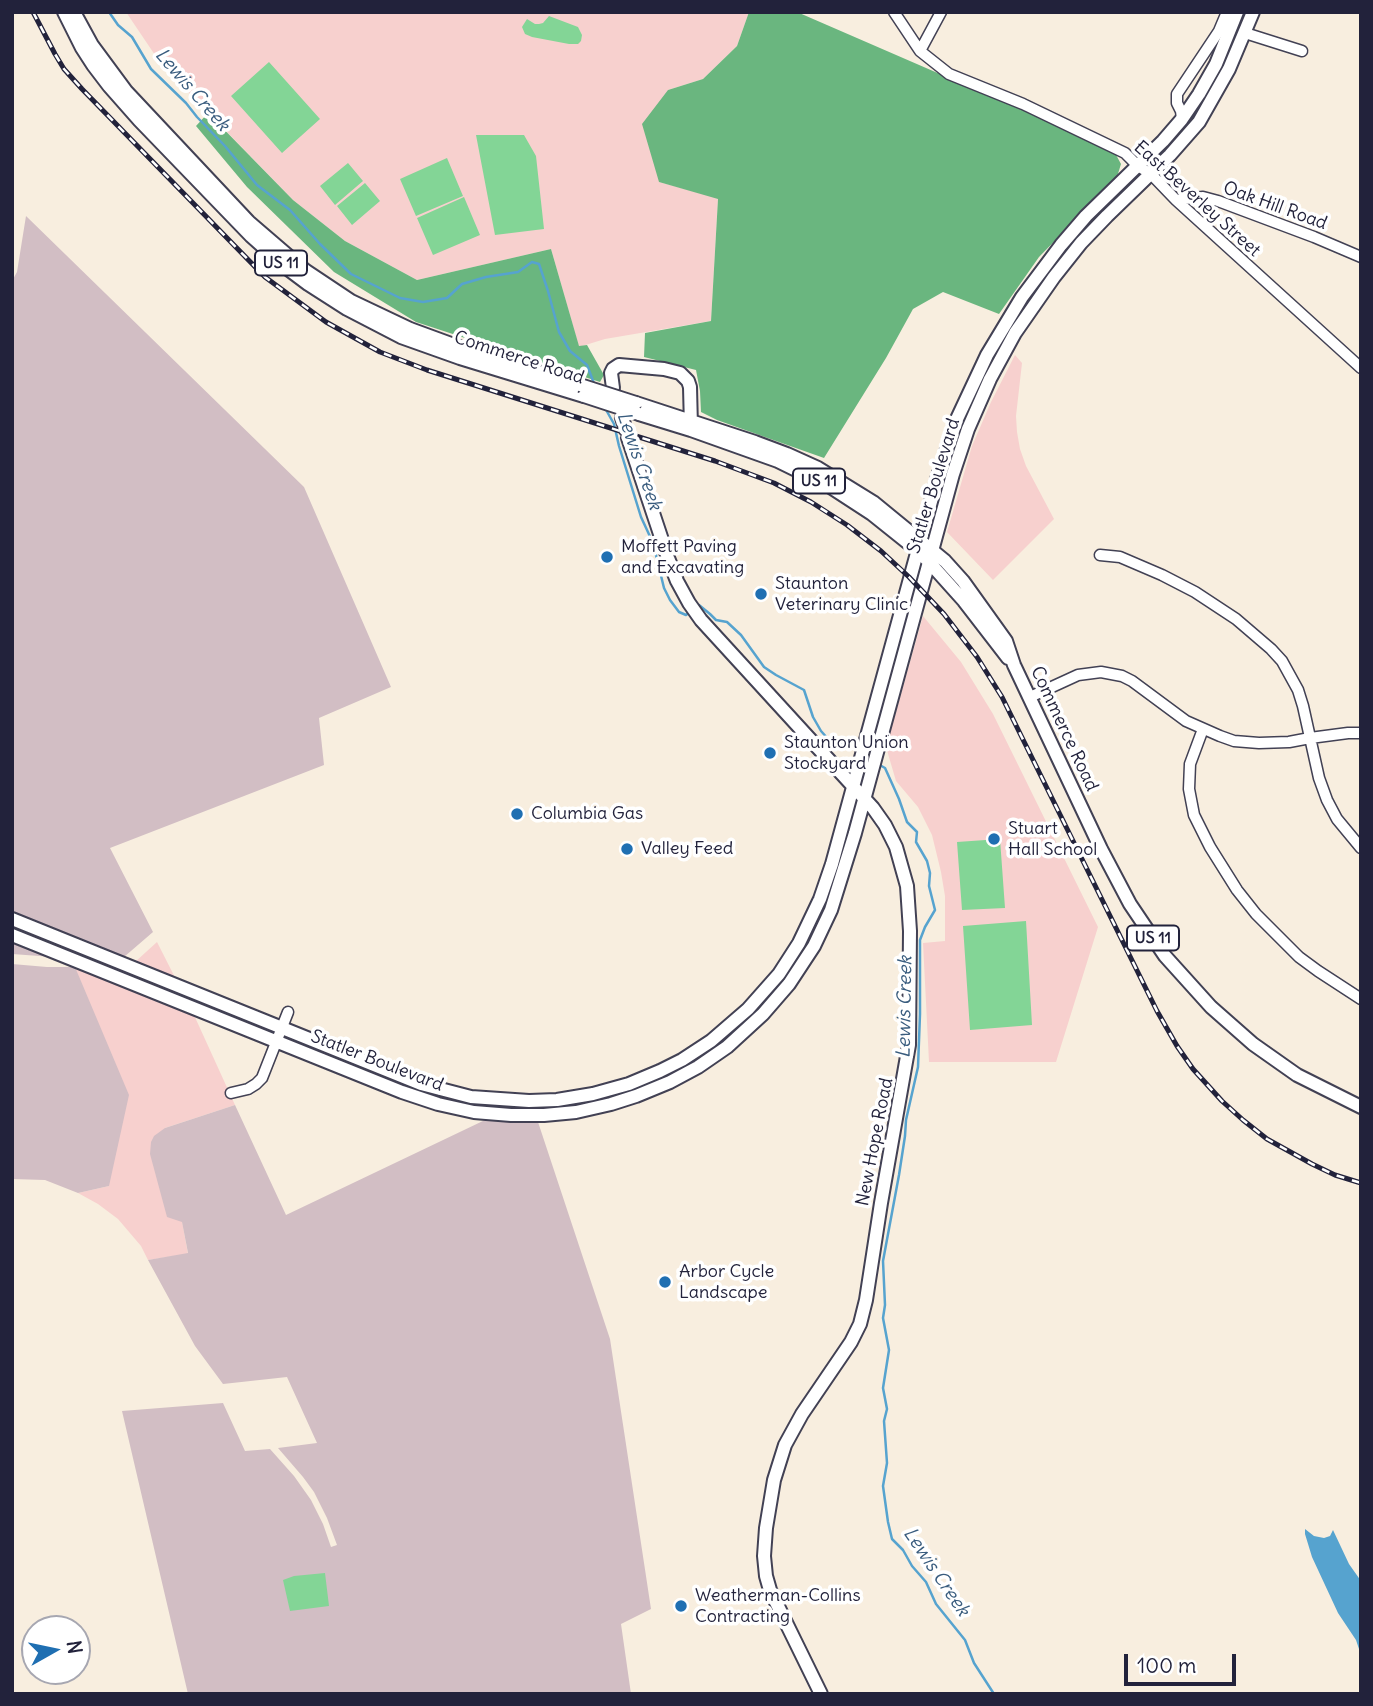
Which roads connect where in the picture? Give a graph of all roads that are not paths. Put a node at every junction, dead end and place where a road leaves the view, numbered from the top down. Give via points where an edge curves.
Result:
1 (64, 12) edge
2 (74, 12) edge
3 (894, 12) edge
4 (941, 12) edge
5 (1227, 12) edge
6 (1237, 12) edge
7 (1252, 12) edge
8 (1245, 33) junction
9 (920, 51) junction
10 (1302, 51) dead end
11 (1182, 118) junction
12 (1138, 166) junction
13 (1151, 174) junction
14 (1175, 200) junction
15 (1361, 257) edge
16 (1361, 368) edge
17 (613, 388) dead end
18 (582, 391) junction
19 (691, 425) junction
20 (626, 429) dead end
21 (919, 545) junction
22 (1100, 555) dead end
23 (931, 556) junction
24 (1030, 697) junction
25 (1203, 729) junction
26 (1361, 733) edge
27 (1310, 738) junction
28 (862, 754) junction
29 (839, 763) junction
30 (854, 780) junction
31 (865, 798) junction
32 (884, 823) junction
33 (857, 827) junction
34 (1361, 848) edge
35 (12, 919) edge
36 (12, 935) edge
37 (1361, 999) edge
38 (288, 1012) dead end
39 (280, 1028) junction
40 (276, 1041) junction
41 (231, 1093) dead end
42 (1361, 1107) edge
43 (821, 1694) edge

1 - 18 main road, Commerce Road / US 11 via 109,86 236,222 298,276 401,337
2 - 18 main road, Commerce Road / US 11 via 125,91 249,222 306,271 351,301 410,330
3 - 9 street, East Beverley Street
4 - 9 street
5 - 11 street via 1219,32 1177,94
6 - 11 main road, Statler Boulevard via 1216,64
7 - 8 main road, Statler Boulevard
8 - 10 street
8 - 13 main road, Statler Boulevard via 1199,122
9 - 12 street, East Beverley Street via 957,78 1117,149
11 - 12 main road, Statler Boulevard
12 - 13 street, East Beverley Street
12 - 21 main road, Statler Boulevard via 1061,245 998,335 953,432
13 - 14 street, East Beverley Street
13 - 23 main road, Statler Boulevard via 1081,243 1015,333 968,429
14 - 15 street, Oak Hill Road via 1203,197 1218,201
14 - 16 street, East Beverley Street
17 - 19 main road via 611,373 619,365 680,373 690,387
18 - 19 main road, Commerce Road / US 11, bridge
19 - 21 main road, Commerce Road / US 11 via 755,442 818,468 873,502
20 - 29 main road, New Hope Road via 673,569 694,610
21 - 23 main road, Commerce Road / US 11
21 - 28 main road, Statler Boulevard
22 - 27 street via 1120,557 1162,575 1212,602 1260,638 1282,661 1294,683
23 - 24 main road, Commerce Road / US 11 via 1014,665
23 - 31 main road, Statler Boulevard
24 - 25 street via 1078,675 1122,676
24 - 42 main road, Commerce Road / US 11 via 1120,886 1177,971 1253,1044 1307,1080
25 - 27 street via 1234,741
25 - 37 street via 1190,764 1189,789 1194,815 1210,847 1256,914 1299,957
26 - 27 street
27 - 34 street via 1327,800
28 - 29 main road
28 - 30 main road, Statler Boulevard
29 - 30 main road, New Hope Road
30 - 31 main road, New Hope Road
30 - 39 main road, Statler Boulevard via 822,894 784,966 722,1032 651,1075 606,1091 566,1098 480,1098 421,1084
31 - 32 main road, New Hope Road
31 - 33 main road, Statler Boulevard
32 - 33 main road
32 - 43 main road, New Hope Road via 901,861 909,906 906,1071 862,1318 785,1445 771,1493 764,1544 771,1596
33 - 40 main road, Statler Boulevard via 828,917 783,992 719,1052 643,1093 576,1112 474,1112 422,1100
35 - 39 main road, Statler Boulevard
36 - 40 main road, Statler Boulevard
38 - 39 street
39 - 40 street
40 - 41 street via 262,1078 248,1089

